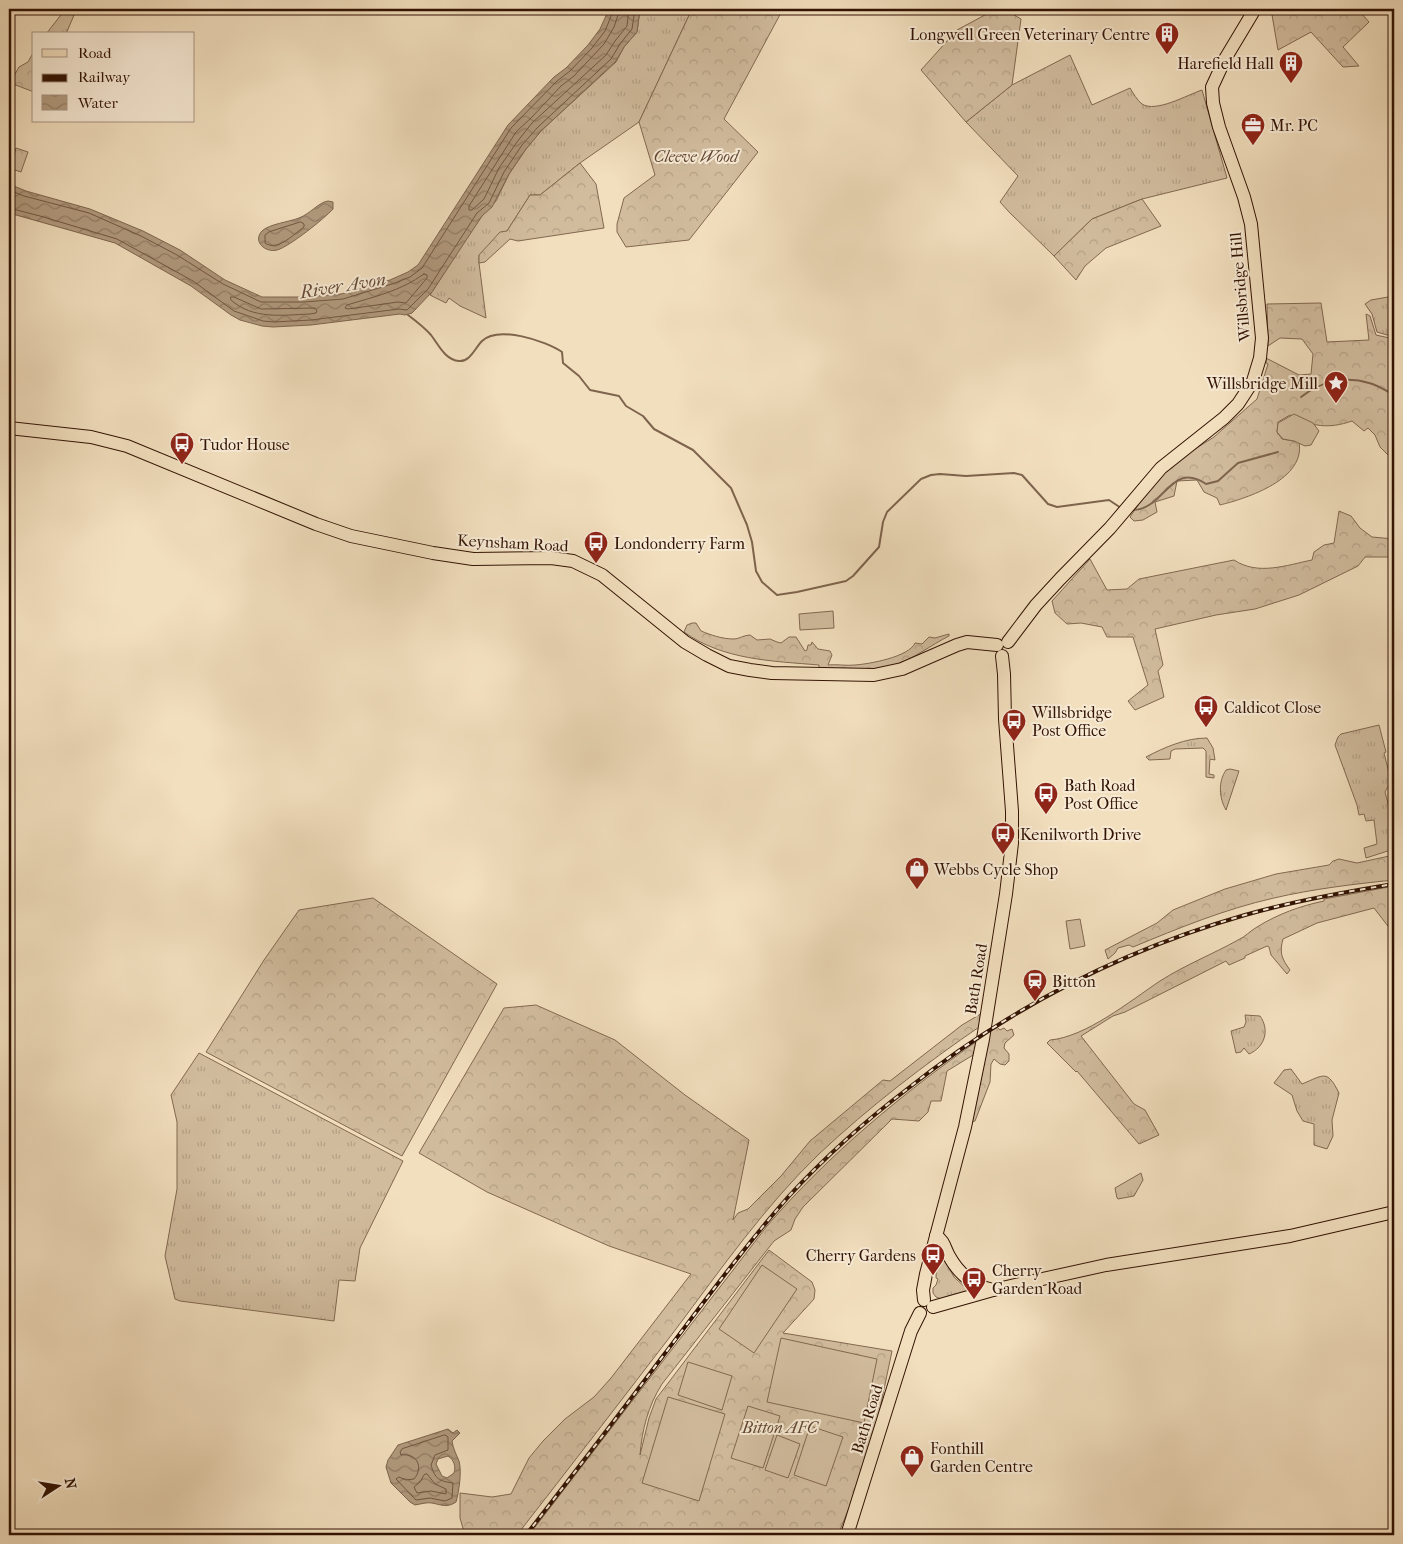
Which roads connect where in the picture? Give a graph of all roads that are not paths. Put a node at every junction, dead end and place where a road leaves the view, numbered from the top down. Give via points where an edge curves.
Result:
1 (1255, 9) edge
2 (9, 428) edge
3 (1002, 648) junction
4 (1394, 1212) edge
5 (936, 1236) junction
6 (993, 1290) junction
7 (928, 1304) junction
8 (848, 1535) edge

1 - 3 main road, Willsbridge Hill via 1212,86 1218,127 1251,224 1260,319 1260,358 1253,381 1224,418 1160,468 1110,528 1036,605
2 - 3 main road, Keynsham Road via 91,437 127,446 351,536 473,559 551,558 573,561 602,575 685,642 730,666 772,673 874,675 902,669 957,644 967,642
3 - 5 main road, Bath Road via 1012,843 984,1039
4 - 6 main road via 1290,1236 1106,1264
5 - 6 main road via 968,1279 975,1285
5 - 7 main road, Bath Road via 923,1290
6 - 7 main road
7 - 8 main road, Bath Road via 929,1314 920,1313 911,1331

